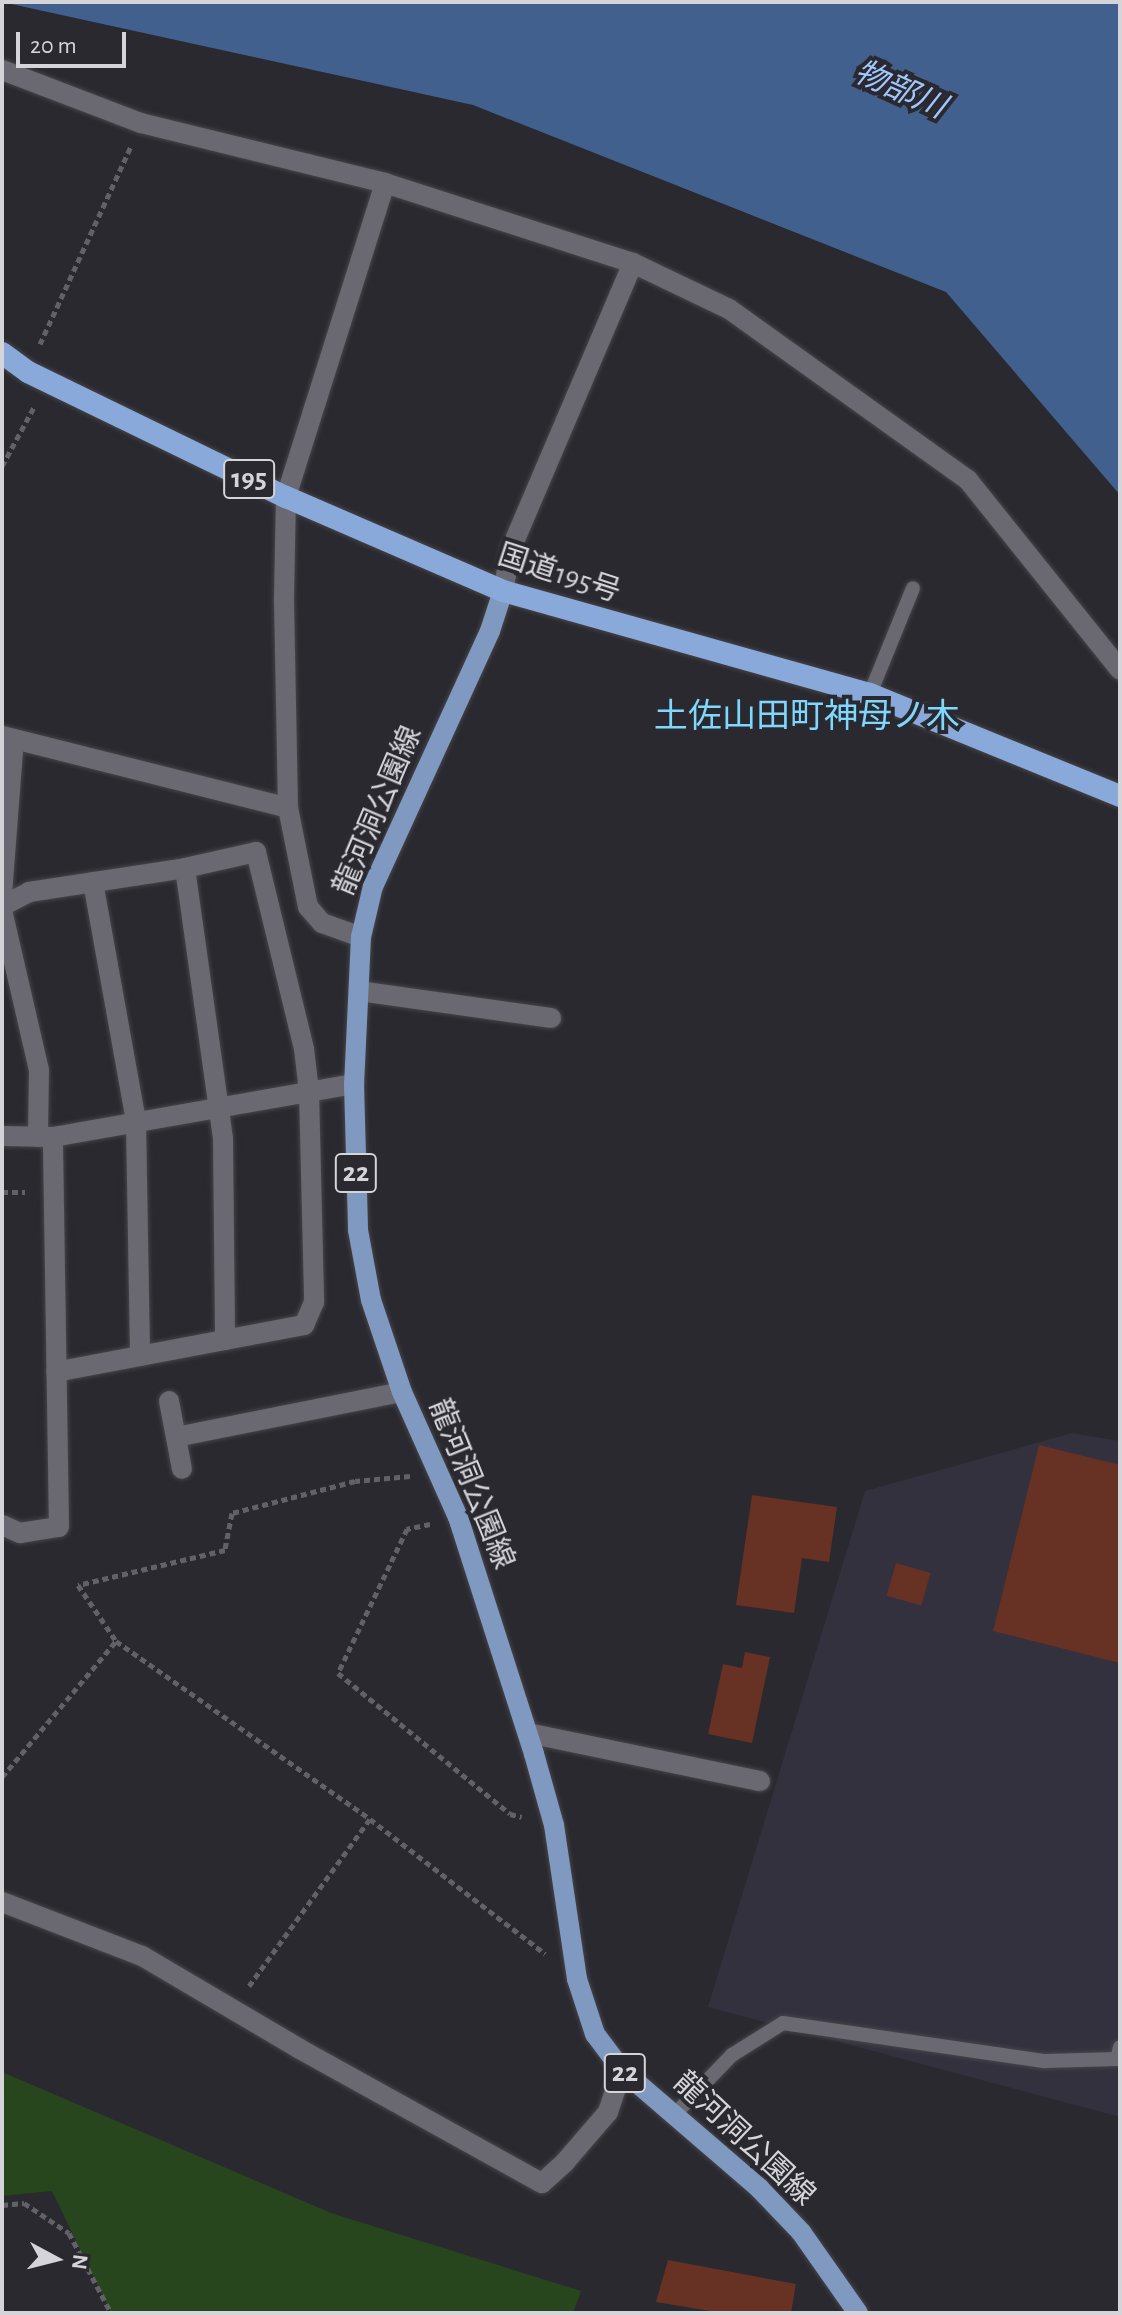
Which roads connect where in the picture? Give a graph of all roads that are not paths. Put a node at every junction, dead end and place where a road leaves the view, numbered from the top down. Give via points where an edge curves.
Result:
1 (2, 70) edge
2 (385, 183) junction
3 (633, 263) junction
4 (2, 353) edge
5 (286, 497) junction
6 (913, 588) dead end
7 (503, 591) junction
8 (1120, 670) edge
9 (870, 694) junction
10 (8, 737) edge
11 (1120, 796) edge
12 (288, 808) junction
13 (185, 868) junction
14 (93, 882) junction
15 (2, 894) edge
16 (2, 908) edge
17 (361, 937) junction
18 (359, 991) junction
19 (551, 1018) dead end
20 (354, 1084) junction
21 (309, 1091) junction
22 (218, 1107) junction
23 (136, 1122) junction
24 (2, 1136) edge
25 (45, 1137) junction
26 (225, 1340) junction
27 (140, 1356) junction
28 (56, 1372) junction
29 (402, 1392) junction
30 (169, 1401) dead end
31 (176, 1437) junction
32 (182, 1469) dead end
33 (2, 1525) edge
34 (528, 1733) junction
35 (760, 1781) dead end
36 (2, 1902) edge
37 (1120, 2047) edge
38 (622, 2070) junction
39 (676, 2113) junction
40 (858, 2313) edge

1 - 2 street via 141,123
2 - 3 street
2 - 5 street
3 - 7 street via 511,549
3 - 8 street via 729,309 968,480
4 - 5 highway, 国道195号 / 195 via 28,372
5 - 7 highway, 国道195号 / 195
5 - 12 street
6 - 9 lane
7 - 9 highway, 国道195号 / 195
7 - 17 main road, 龍河洞公園線 / 22 via 490,631 373,886
9 - 11 highway, 国道195号 / 195
10 - 12 street
10 - 15 street
12 - 17 street via 308,907 322,923
13 - 14 street
13 - 21 street via 256,852 304,1049
13 - 22 street
14 - 16 street via 29,892
14 - 23 street
16 - 25 street via 39,1070
17 - 18 main road, 龍河洞公園線 / 22
18 - 19 street
18 - 20 main road, 龍河洞公園線 / 22
20 - 21 street
20 - 29 main road, 龍河洞公園線 / 22 via 358,1230 371,1300
21 - 22 street
21 - 26 street via 314,1302 304,1325
22 - 23 street
22 - 26 street via 223,1139
23 - 25 street
23 - 27 street
24 - 25 street
25 - 28 street
26 - 27 street
27 - 28 street
28 - 33 street via 59,1527 20,1533
29 - 31 street
29 - 34 main road, 龍河洞公園線 / 22 via 458,1517
30 - 31 street
31 - 32 street
34 - 35 street
34 - 38 main road, 龍河洞公園線 / 22 via 554,1825 577,1979 595,2034
36 - 38 street via 142,1956 542,2183 608,2112
37 - 39 lane via 1117,2059 1045,2061 783,2023 732,2055
38 - 39 main road, 龍河洞公園線 / 22
39 - 40 main road, 龍河洞公園線 / 22 via 801,2232

